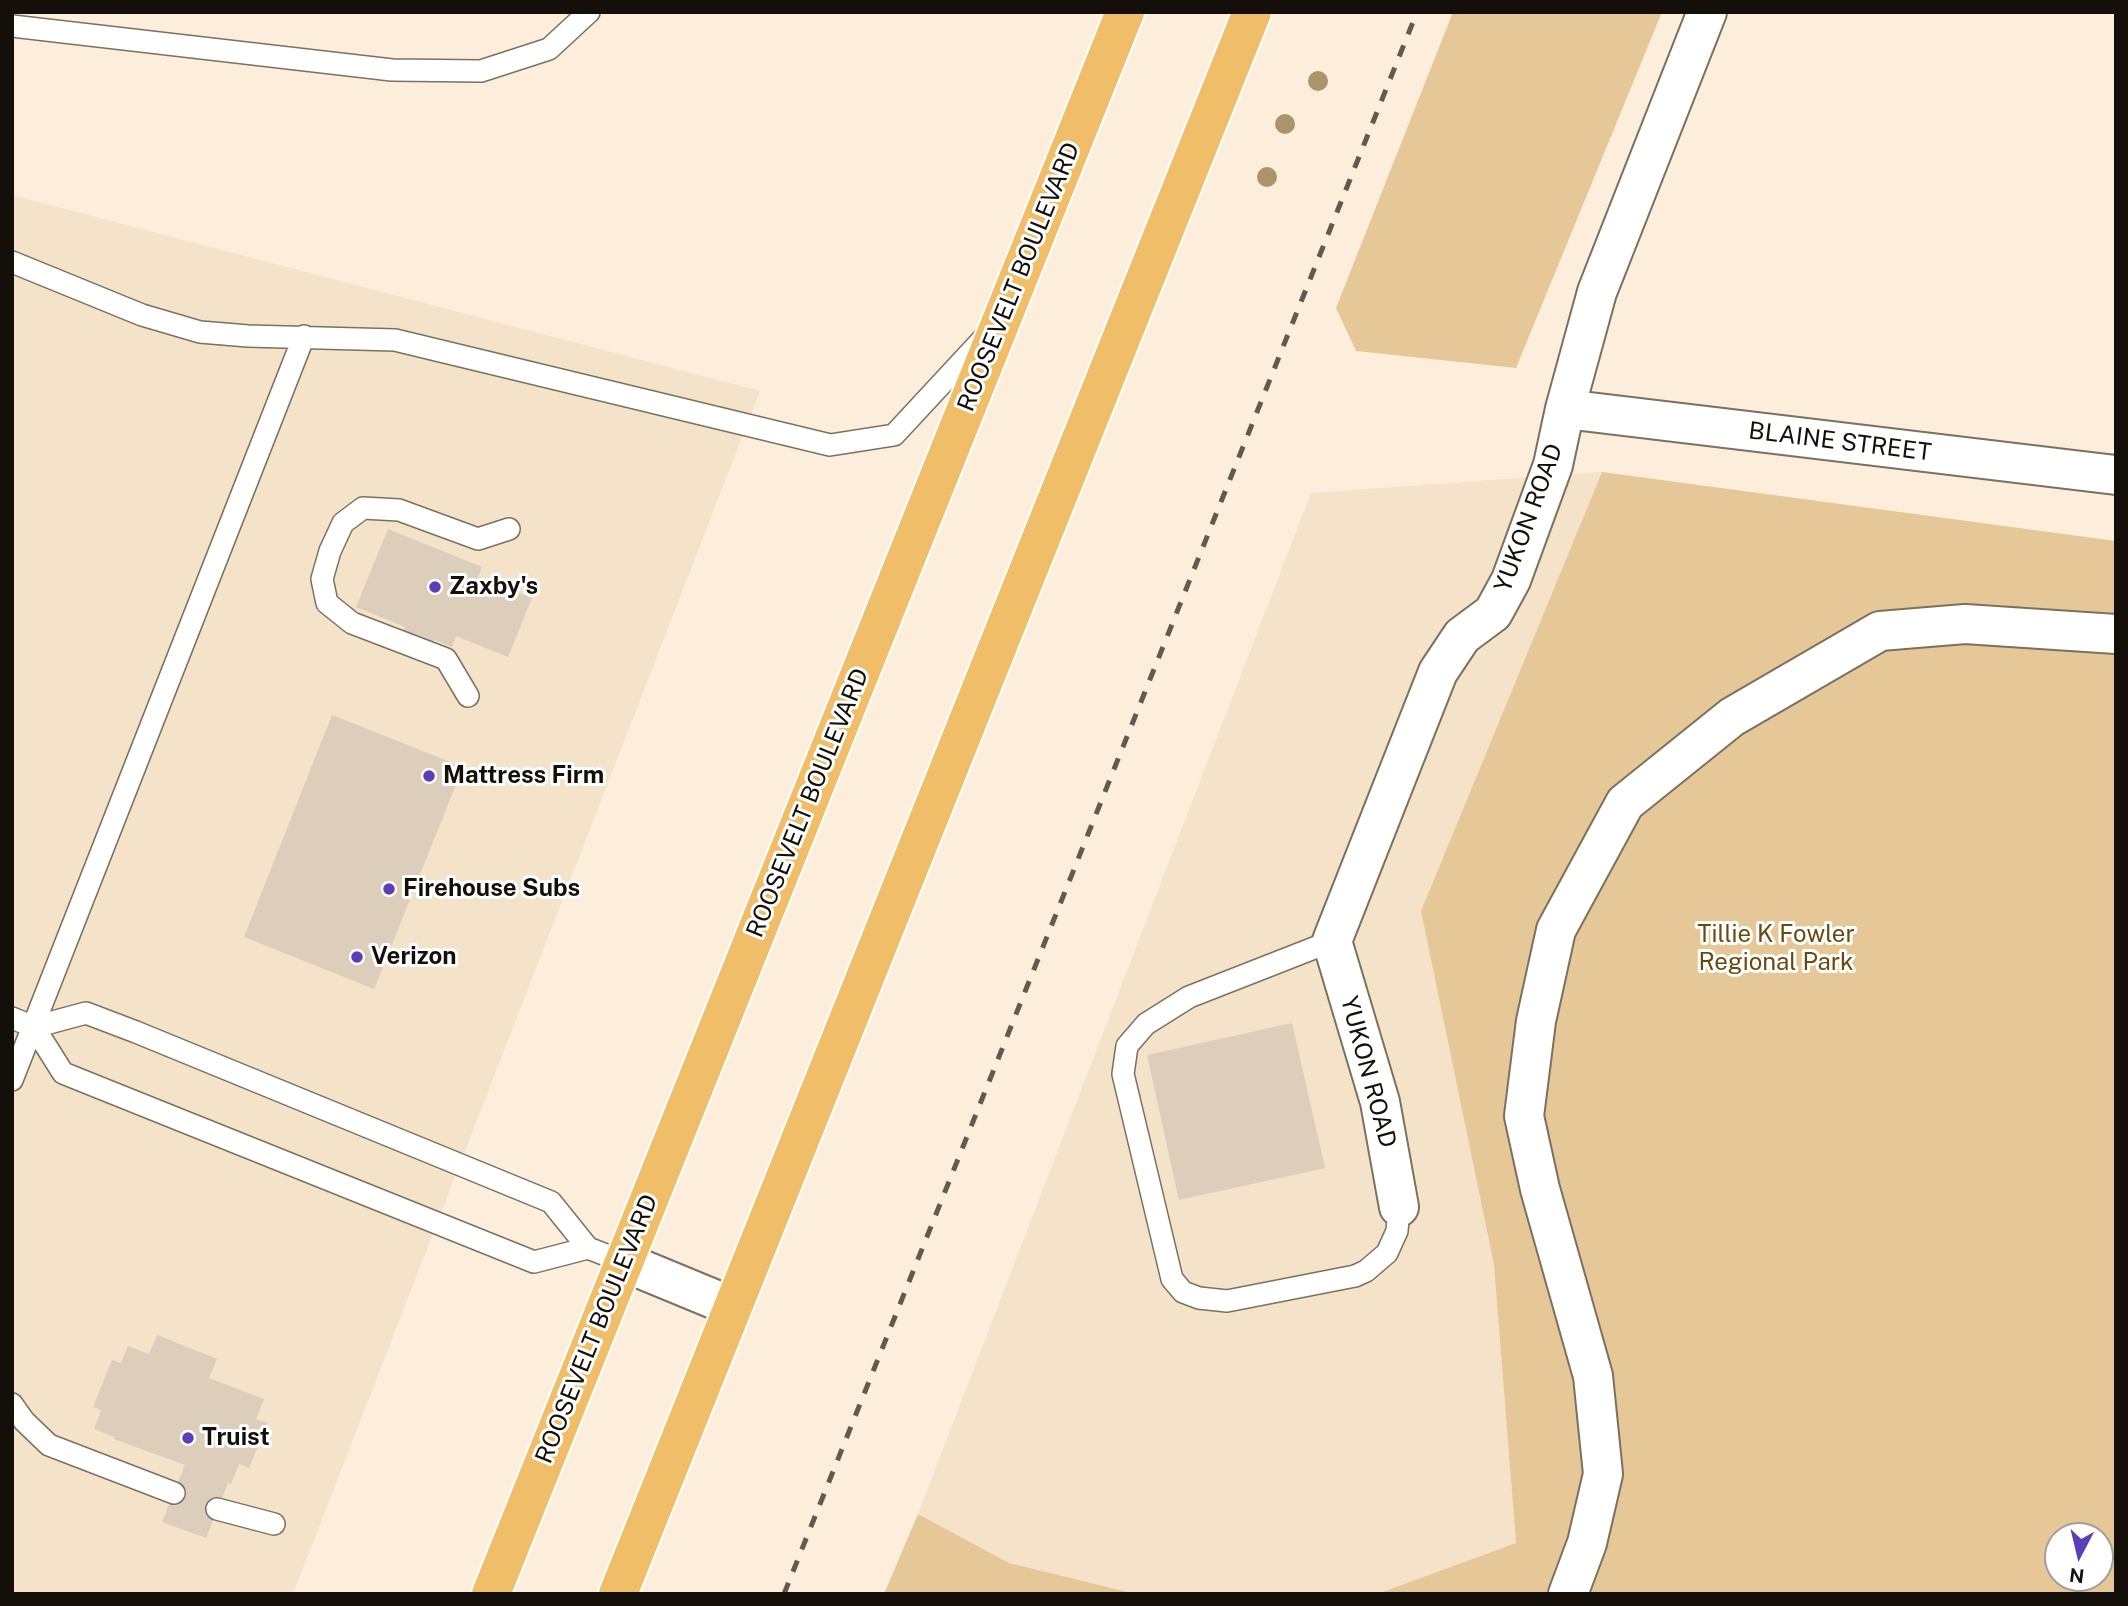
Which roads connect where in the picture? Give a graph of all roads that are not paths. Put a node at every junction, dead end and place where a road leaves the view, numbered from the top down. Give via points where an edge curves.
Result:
1 (589, 12) edge
2 (1125, 12) edge
3 (1252, 12) edge
4 (1707, 12) edge
5 (12, 26) edge
6 (12, 262) edge
7 (1002, 319) junction
8 (304, 336) junction
9 (1565, 410) junction
10 (2116, 475) edge
11 (509, 529) dead end
12 (2116, 634) edge
13 (468, 696) dead end
14 (1332, 942) junction
15 (12, 1018) edge
16 (34, 1027) junction
17 (12, 1080) edge
18 (1399, 1207) joint
19 (588, 1248) junction
20 (624, 1262) junction
21 (733, 1307) junction
22 (12, 1404) edge
23 (174, 1493) dead end
24 (217, 1509) dead end
25 (274, 1524) dead end
26 (491, 1594) edge
27 (618, 1594) edge
28 (1568, 1594) edge

1 - 5 lane via 549,49 481,71 392,70
2 - 7 highway, ROOSEVELT BOULEVARD
3 - 21 highway
4 - 9 street, YUKON ROAD via 1597,292
6 - 8 lane via 142,315 200,332
7 - 8 lane via 894,435 830,445 395,340
7 - 20 highway, ROOSEVELT BOULEVARD
8 - 16 lane
9 - 10 street, BLAINE STREET
9 - 14 street, YUKON ROAD via 1553,465 1511,580 1493,613 1462,636 1438,672
11 - 13 lane via 478,539 399,510 363,508 343,523 322,579 327,603 352,623 446,659
12 - 28 street via 1965,624 1880,631 1732,717 1625,803 1556,930 1536,1021 1524,1116 1592,1376 1603,1475 1587,1543
14 - 18 street, YUKON ROAD via 1380,1102
14 - 18 lane via 1189,997 1146,1024 1127,1046 1124,1074 1172,1279 1183,1292 1217,1301 1355,1276 1387,1253 1397,1231
15 - 16 lane
16 - 17 lane
16 - 19 lane via 86,1013 136,1032 551,1202
16 - 19 lane via 63,1073 521,1257 534,1262
19 - 20 lane
20 - 21 street
20 - 26 highway, ROOSEVELT BOULEVARD
21 - 27 highway
22 - 23 lane via 50,1446
24 - 25 lane

